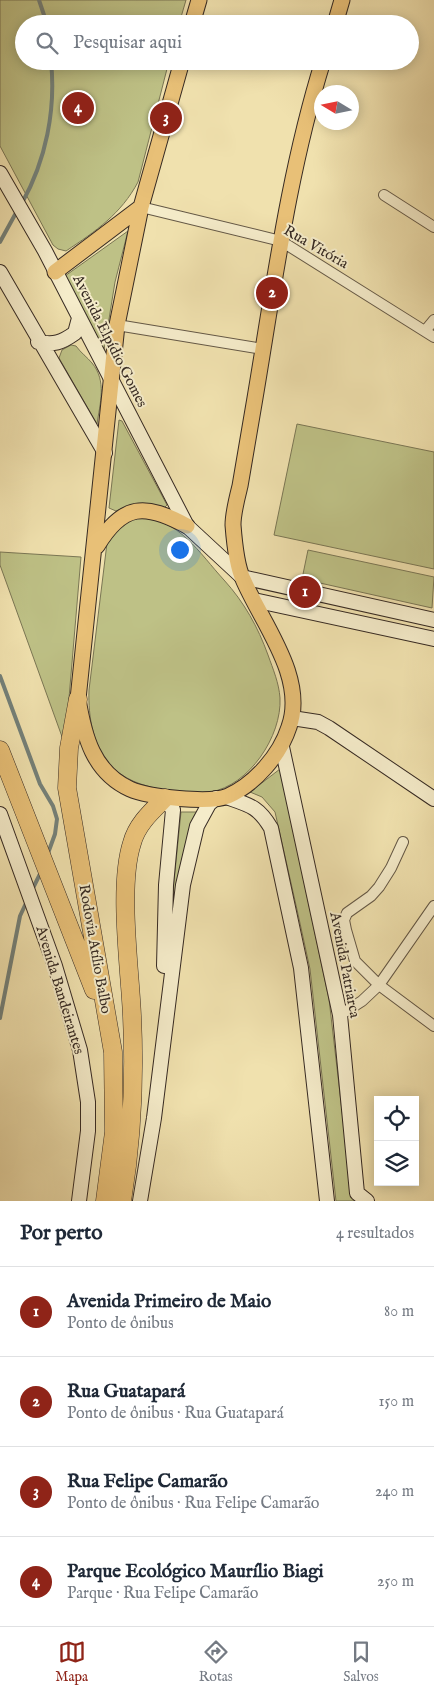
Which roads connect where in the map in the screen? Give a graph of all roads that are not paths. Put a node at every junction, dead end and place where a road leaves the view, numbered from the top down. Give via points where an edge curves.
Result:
1 (199, 0) edge
2 (342, 0) edge
3 (195, 15) edge
4 (338, 15) edge
5 (179, 70) edge
6 (320, 70) edge
7 (0, 173) edge
8 (384, 195) dead end
9 (141, 207) junction
10 (434, 227) edge
11 (281, 241) junction
12 (0, 272) edge
13 (55, 272) junction
14 (79, 318) junction
15 (434, 320) edge
16 (117, 325) junction
17 (425, 331) junction
18 (434, 337) edge
19 (38, 342) junction
20 (263, 349) junction
21 (112, 378) junction
22 (105, 453) junction
23 (187, 526) junction
24 (95, 547) junction
25 (242, 577) junction
26 (254, 600) junction
27 (434, 620) edge
28 (434, 639) edge
29 (78, 699) junction
30 (292, 718) junction
31 (282, 746) junction
32 (0, 750) edge
33 (165, 798) junction
34 (221, 798) junction
35 (434, 799) edge
36 (0, 814) edge
37 (404, 842) dead end
38 (434, 906) edge
39 (379, 985) junction
40 (340, 1015) junction
41 (434, 1026) edge
42 (163, 1031) junction
43 (111, 1035) junction
44 (362, 1197) edge
45 (79, 1201) edge
46 (105, 1201) edge
47 (122, 1201) edge
48 (140, 1201) edge
49 (326, 1201) edge

1 - 3 main road
2 - 4 main road
5 - 9 main road
6 - 11 main road
7 - 13 main road, Avenida Elpídio Gomes
8 - 10 street
9 - 11 street, Rua Vitória
9 - 13 main road
9 - 16 main road
11 - 17 street, Rua Vitória
11 - 20 main road
12 - 19 main road
13 - 14 main road, Avenida Elpídio Gomes
14 - 19 main road via 75,333 64,341 54,345
14 - 21 main road, Avenida Elpídio Gomes
15 - 17 street
16 - 20 street
16 - 21 main road
17 - 18 street, Rua Vitória
19 - 22 main road
20 - 25 main road via 233,524
21 - 22 main road
21 - 23 main road, Avenida Elpídio Gomes
22 - 24 main road
23 - 24 main road via 159,514 137,511 115,521
23 - 25 main road
24 - 29 main road
25 - 26 main road
25 - 27 main road
26 - 28 main road
26 - 30 main road via 275,640 290,681
29 - 33 main road via 84,733 107,775 135,791
29 - 43 highway, Rodovia Atílio Balbo via 69,748 67,788
30 - 31 main road
30 - 35 main road via 318,722 329,728
31 - 34 main road via 243,787
31 - 40 main road, Avenida Patriarca
32 - 43 highway
33 - 34 main road
33 - 42 main road via 173,810 166,885
33 - 47 highway, Rodovia Atílio Balbo via 136,832 128,860 126,906 133,1102
34 - 42 main road via 208,804 197,826 182,886
34 - 49 main road via 250,805 261,812 271,828 301,968
36 - 45 main road, Avenida Bandeirantes via 69,1010 84,1076 88,1131
37 - 39 street via 379,887 354,906 344,920 356,962
38 - 39 street
39 - 40 street
39 - 41 street
40 - 44 main road, Avenida Patriarca
42 - 48 main road via 154,1118
43 - 46 highway, Rodovia Atílio Balbo via 114,1132

